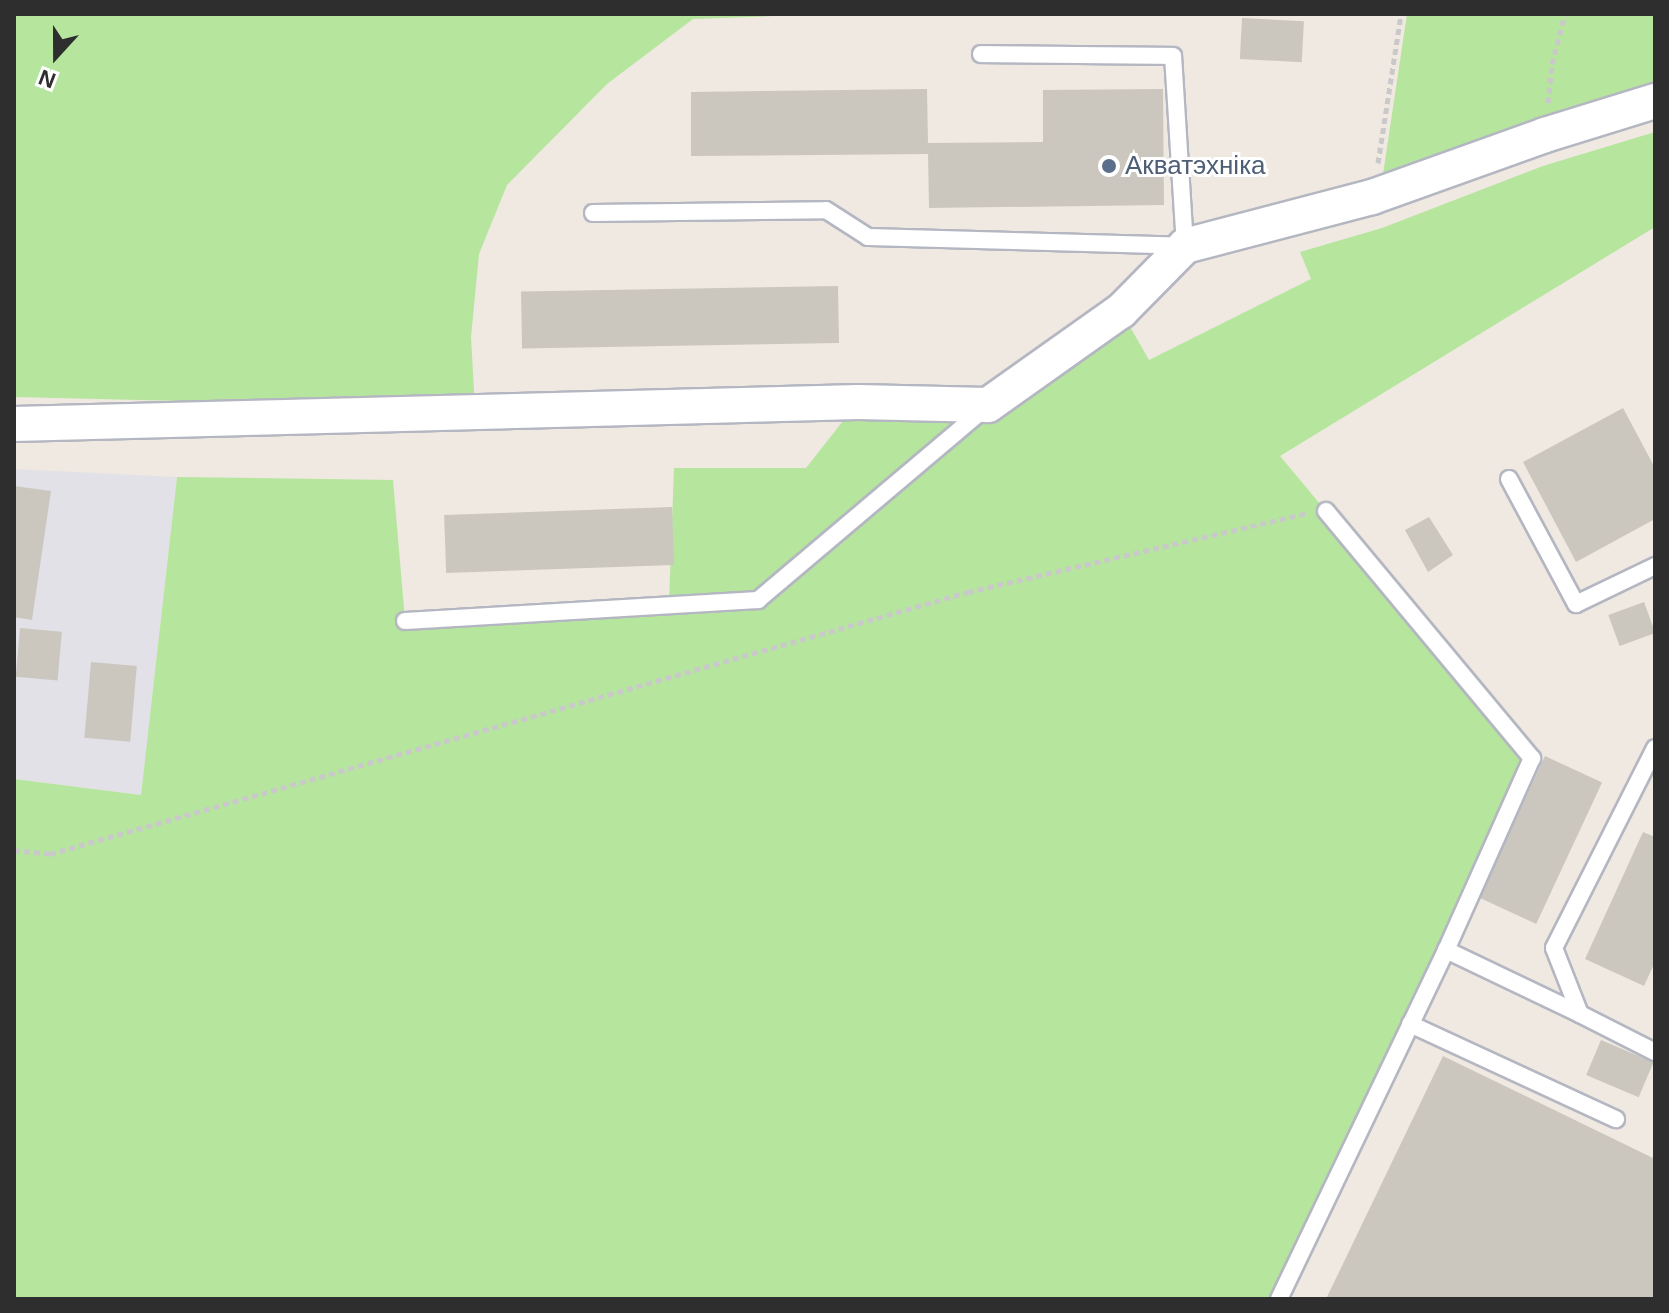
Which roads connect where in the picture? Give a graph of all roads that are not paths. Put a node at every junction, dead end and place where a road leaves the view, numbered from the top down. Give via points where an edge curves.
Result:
1 (981, 54) dead end
2 (1655, 101) edge
3 (593, 213) dead end
4 (1185, 246) junction
5 (988, 405) junction
6 (14, 424) edge
7 (1509, 479) dead end
8 (1326, 511) road end
9 (1655, 566) edge
10 (405, 621) dead end
11 (1655, 748) edge
12 (1446, 950) junction
13 (1580, 1014) junction
14 (1410, 1024) junction
15 (1655, 1052) edge
16 (1616, 1119) dead end
17 (1279, 1299) edge

1 - 4 lane via 1173,56
2 - 4 street via 1372,197
3 - 4 lane via 826,210 868,237
4 - 5 street via 1121,311
5 - 6 street via 827,403
5 - 10 lane via 758,600
7 - 9 lane via 1576,604
8 - 12 lane via 1532,758
11 - 13 lane via 1554,948
12 - 13 lane
12 - 14 lane
13 - 15 lane
14 - 16 lane
14 - 17 lane

